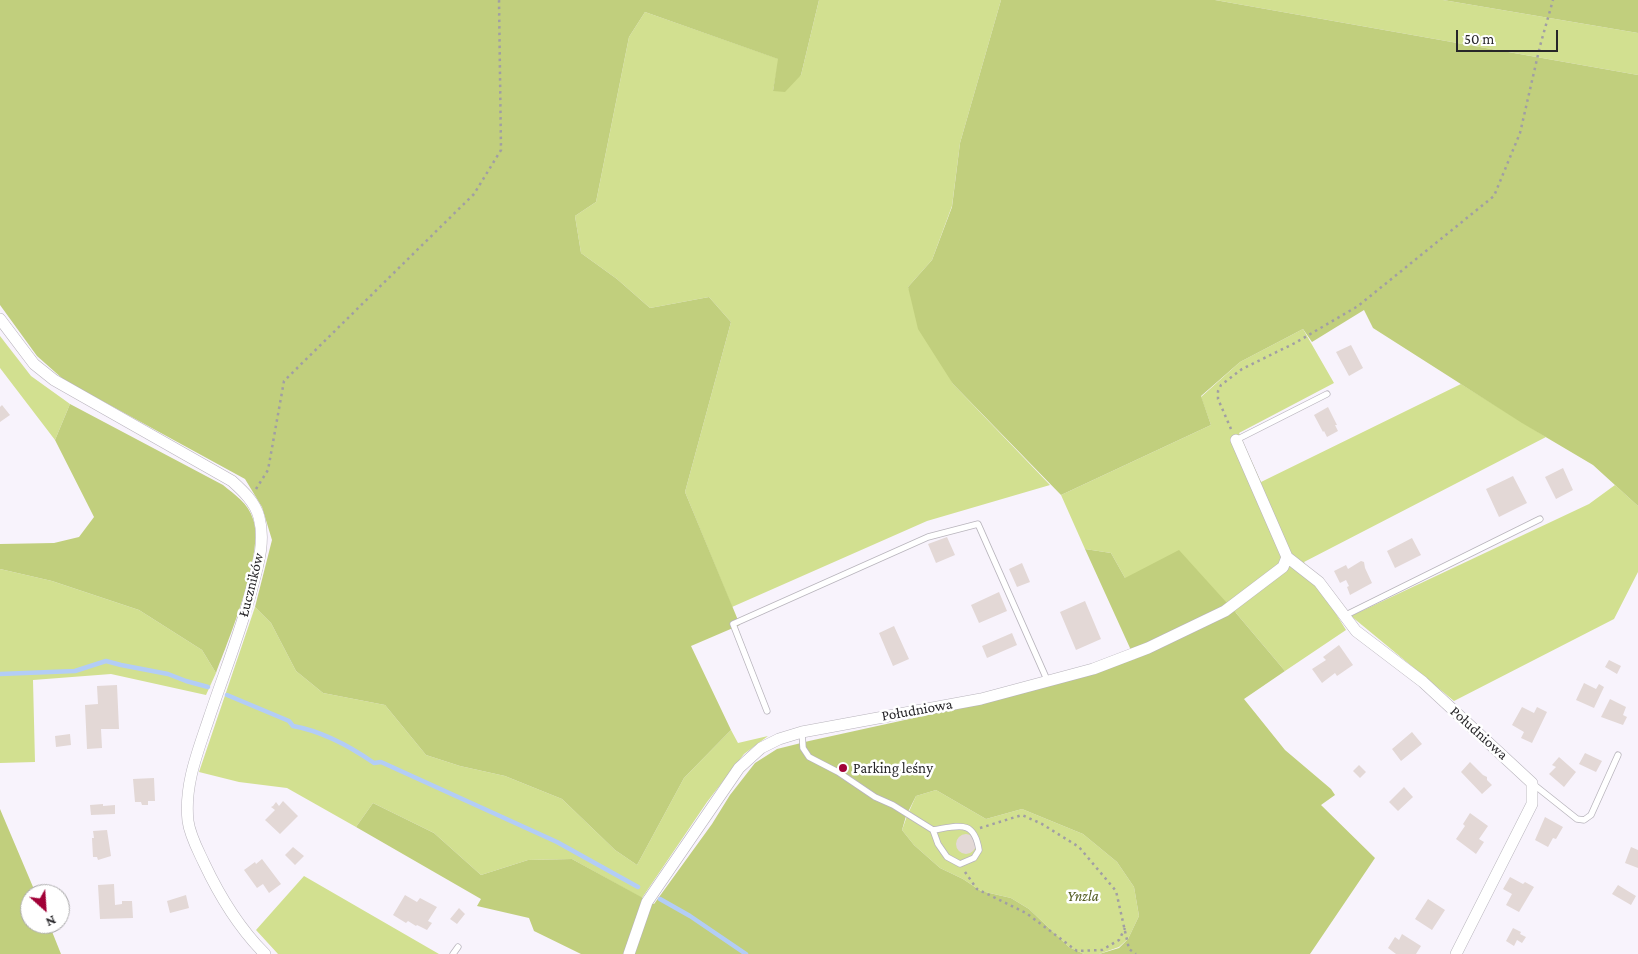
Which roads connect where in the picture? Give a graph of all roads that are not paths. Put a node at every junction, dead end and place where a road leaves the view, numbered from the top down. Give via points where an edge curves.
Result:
1 (1, 324) edge
2 (1327, 394) dead end
3 (1236, 440) joint
4 (1540, 519) dead end
5 (1286, 557) junction
6 (1344, 616) junction
7 (1048, 682) junction
8 (767, 711) dead end
9 (802, 732) junction
10 (1618, 755) dead end
11 (1532, 783) junction
12 (933, 830) junction
13 (458, 947) dead end
14 (266, 954) edge
15 (453, 954) edge
16 (629, 954) edge
17 (1456, 954) edge

1 - 14 street, Łuczników via 34,364 54,380 232,481 250,499 259,515 261,555 249,602 191,771 187,802 188,822 195,844 218,893
2 - 3 lane
3 - 5 street, Południowa
4 - 6 lane
5 - 6 street, Południowa via 1318,582
5 - 7 street, Południowa via 1283,567 1225,610 1148,648
6 - 11 street, Południowa via 1356,631 1423,682
7 - 8 lane via 978,524 928,537 733,624
7 - 9 street, Południowa via 981,699
9 - 12 lane via 803,748 809,757
9 - 16 street, Południowa via 761,748 739,768 647,902
10 - 11 lane via 1591,815 1584,820 1577,819
11 - 17 street via 1532,804
12 - 12 lane via 965,826 972,830 979,850 974,858 960,864 947,857
13 - 15 lane

